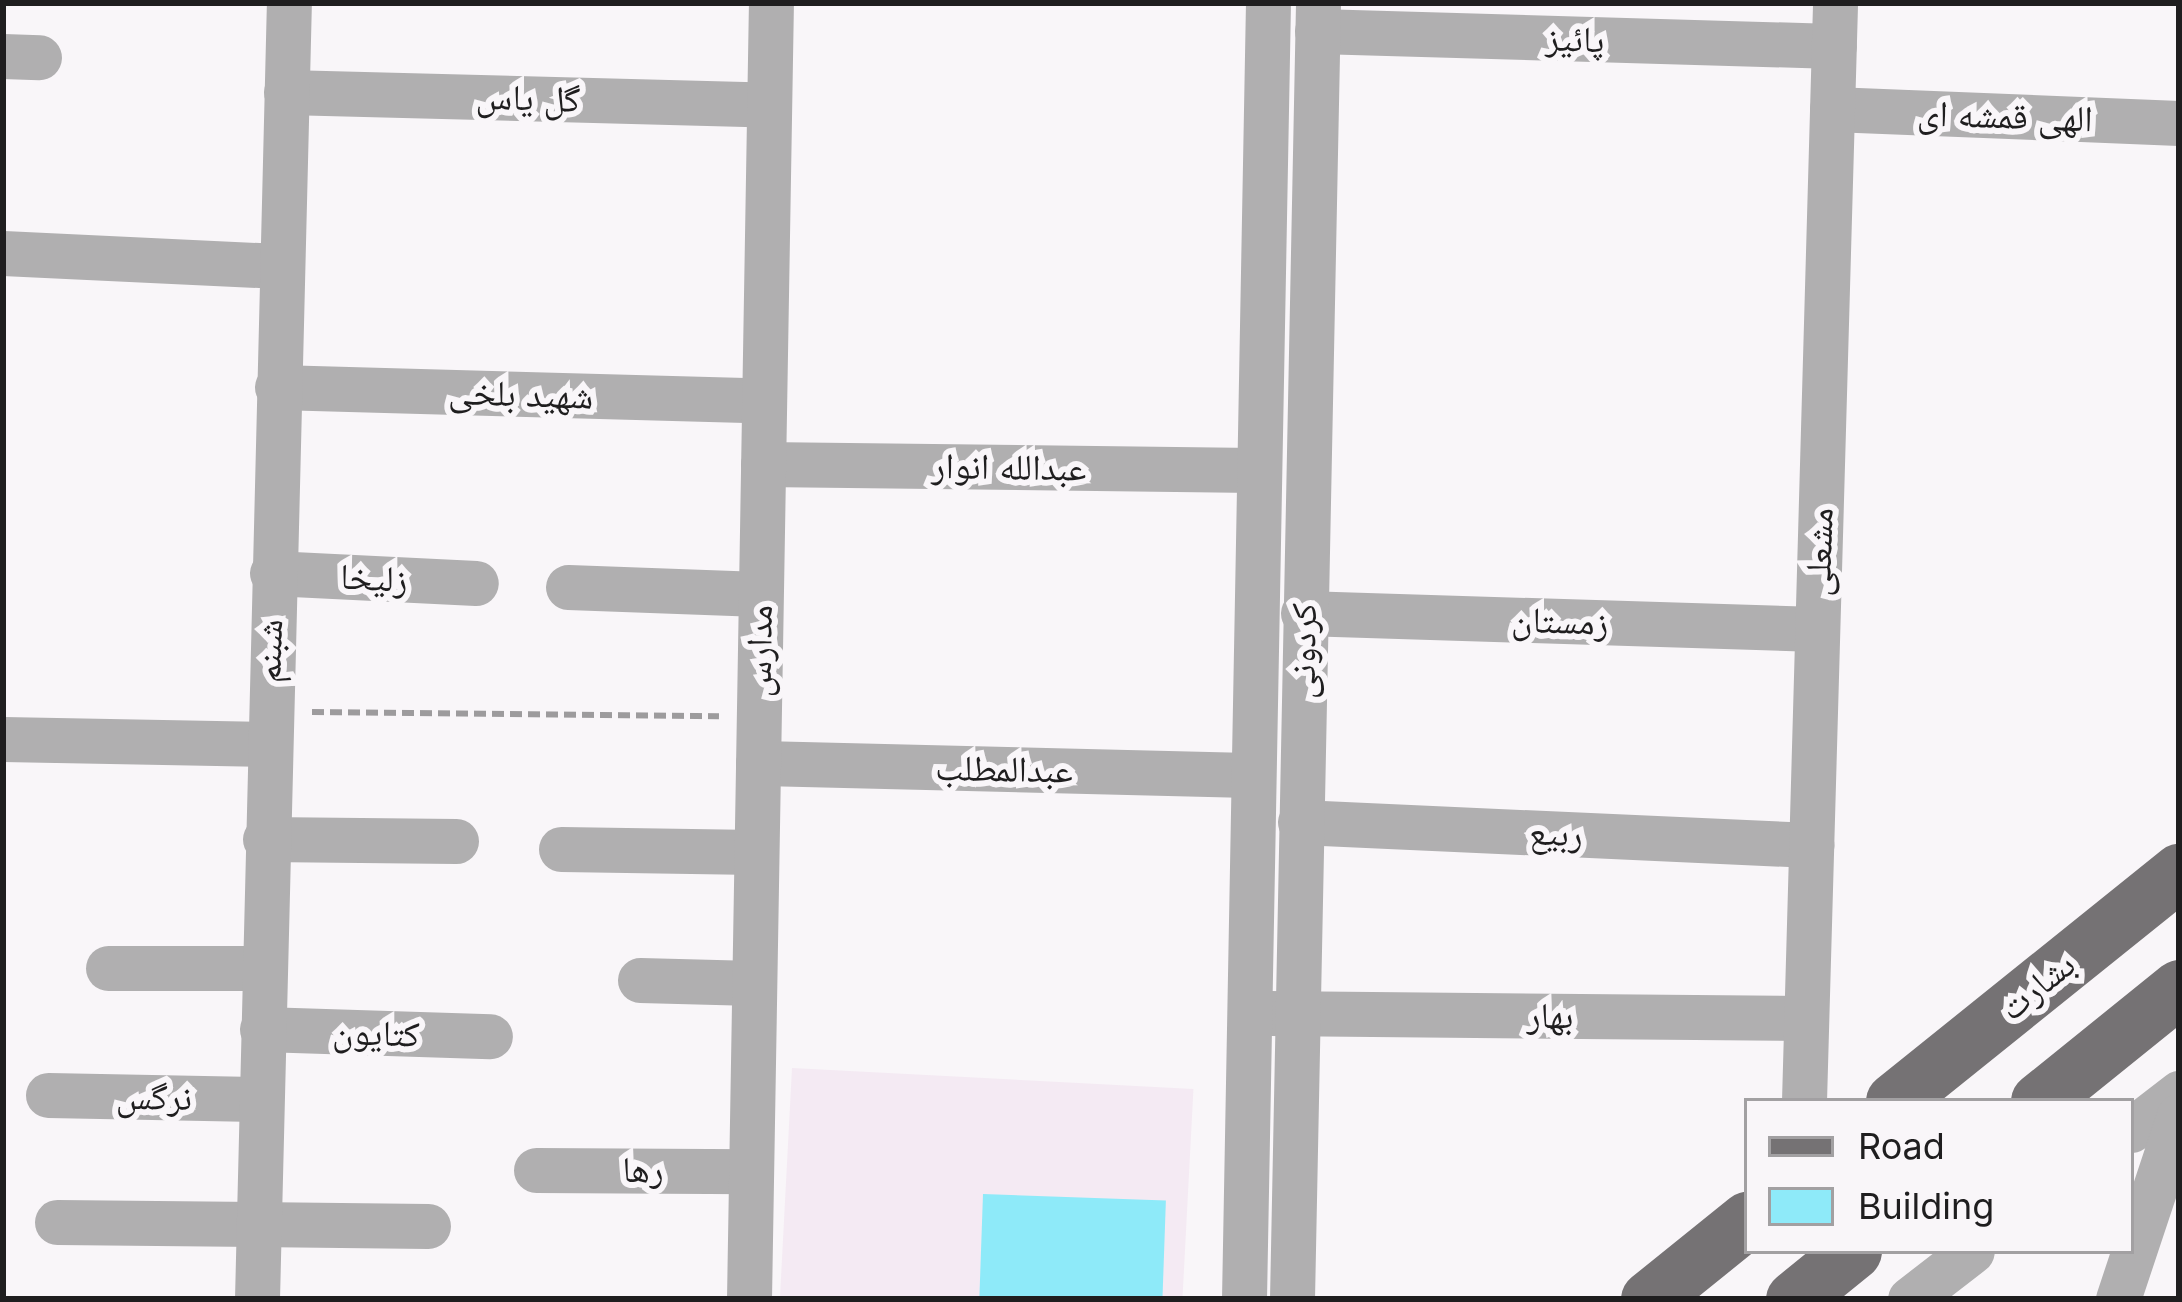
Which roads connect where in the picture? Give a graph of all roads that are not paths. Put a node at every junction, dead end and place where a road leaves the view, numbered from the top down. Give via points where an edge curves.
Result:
1 (289, 3) edge
2 (771, 3) edge
3 (1268, 3) edge
4 (1317, 17) edge
5 (1834, 25) edge
6 (286, 92) junction
7 (769, 105) junction
8 (1832, 109) junction
9 (2179, 123) edge
10 (3, 253) edge
11 (281, 266) junction
12 (1260, 296) junction
13 (1311, 298) junction
14 (277, 387) junction
15 (764, 401) junction
16 (763, 464) junction
17 (1255, 470) junction
18 (272, 573) junction
19 (476, 583) dead end
20 (568, 587) dead end
21 (760, 594) junction
22 (1303, 613) junction
23 (1817, 628) junction
24 (267, 728) junction
25 (3, 739) edge
26 (758, 763) junction
27 (1250, 775) junction
28 (1300, 822) junction
29 (265, 839) junction
30 (456, 841) dead end
31 (1811, 845) junction
32 (561, 849) dead end
33 (757, 852) junction
34 (2179, 872) edge
35 (2068, 961) junction
36 (108, 968) dead end
37 (262, 968) junction
38 (640, 980) dead end
39 (754, 983) junction
40 (2179, 988) edge
41 (1245, 1012) junction
42 (1294, 1014) junction
43 (1806, 1018) junction
44 (262, 1029) junction
45 (2125, 1031) junction
46 (490, 1036) dead end
47 (2179, 1093) edge
48 (47, 1095) dead end
49 (1804, 1098) edge
50 (1898, 1098) edge
51 (2043, 1098) edge
52 (260, 1099) junction
53 (2179, 1116) edge
54 (2134, 1128) edge
55 (536, 1170) dead end
56 (751, 1171) junction
57 (57, 1222) dead end
58 (1744, 1222) edge
59 (428, 1226) dead end
60 (259, 1227) junction
61 (2134, 1251) edge
62 (1849, 1254) edge
63 (1968, 1254) edge
64 (2133, 1254) edge
65 (257, 1299) edge
66 (749, 1299) edge
67 (1244, 1299) edge
68 (1292, 1299) edge
69 (1649, 1299) edge
70 (1794, 1299) edge
71 (1910, 1299) edge
72 (2118, 1299) edge

1 - 6 street, شبنم
2 - 7 street, مدارس
3 - 12 street, کردونی
4 - 5 street, پائیز
4 - 13 street, کردونی
5 - 8 street, مشعلی
6 - 7 street, گل یاس
6 - 11 street, شبنم
7 - 15 street, مدارس
8 - 9 street, الهی قمشه ای
8 - 23 street, مشعلی
10 - 11 street
11 - 14 street, شبنم
12 - 13 street
12 - 17 street, کردونی
13 - 22 street, کردونی
14 - 15 street, شهید بلخی
14 - 18 street, شبنم
15 - 16 street, مدارس
16 - 17 street, عبدالله انوار
16 - 21 street, مدارس
17 - 27 street, کردونی
18 - 19 street, زلیخا
18 - 24 street, شبنم
20 - 21 street
21 - 26 street, مدارس
22 - 23 street, زمستان
22 - 28 street, کردونی
23 - 31 street, مشعلی
24 - 25 street
24 - 29 street, شبنم
26 - 27 street, عبدالمطلب
26 - 33 street, مدارس
27 - 41 street, کردونی
28 - 31 street, ربیع
28 - 42 street, کردونی
29 - 30 street
29 - 37 street, شبنم
31 - 43 street, مشعلی
32 - 33 street
33 - 39 street, مدارس
34 - 35 main road, بشارت
35 - 45 main road
35 - 50 main road, بشارت
36 - 37 street
37 - 44 street, شبنم
38 - 39 street
39 - 56 street, مدارس
40 - 45 main road
41 - 42 street, بهار
41 - 67 street, کردونی
42 - 43 street, بهار
42 - 68 street, کردونی
43 - 49 street, مشعلی
44 - 46 street, کتایون
44 - 52 street, شبنم
45 - 51 main road
47 - 54 street
48 - 52 street, نرگس
52 - 60 street, شبنم
53 - 61 street
55 - 56 street, رها
56 - 66 street, مدارس
57 - 60 street
58 - 69 main road
59 - 60 street
60 - 65 street, شبنم
62 - 70 main road
63 - 71 street
64 - 72 street

